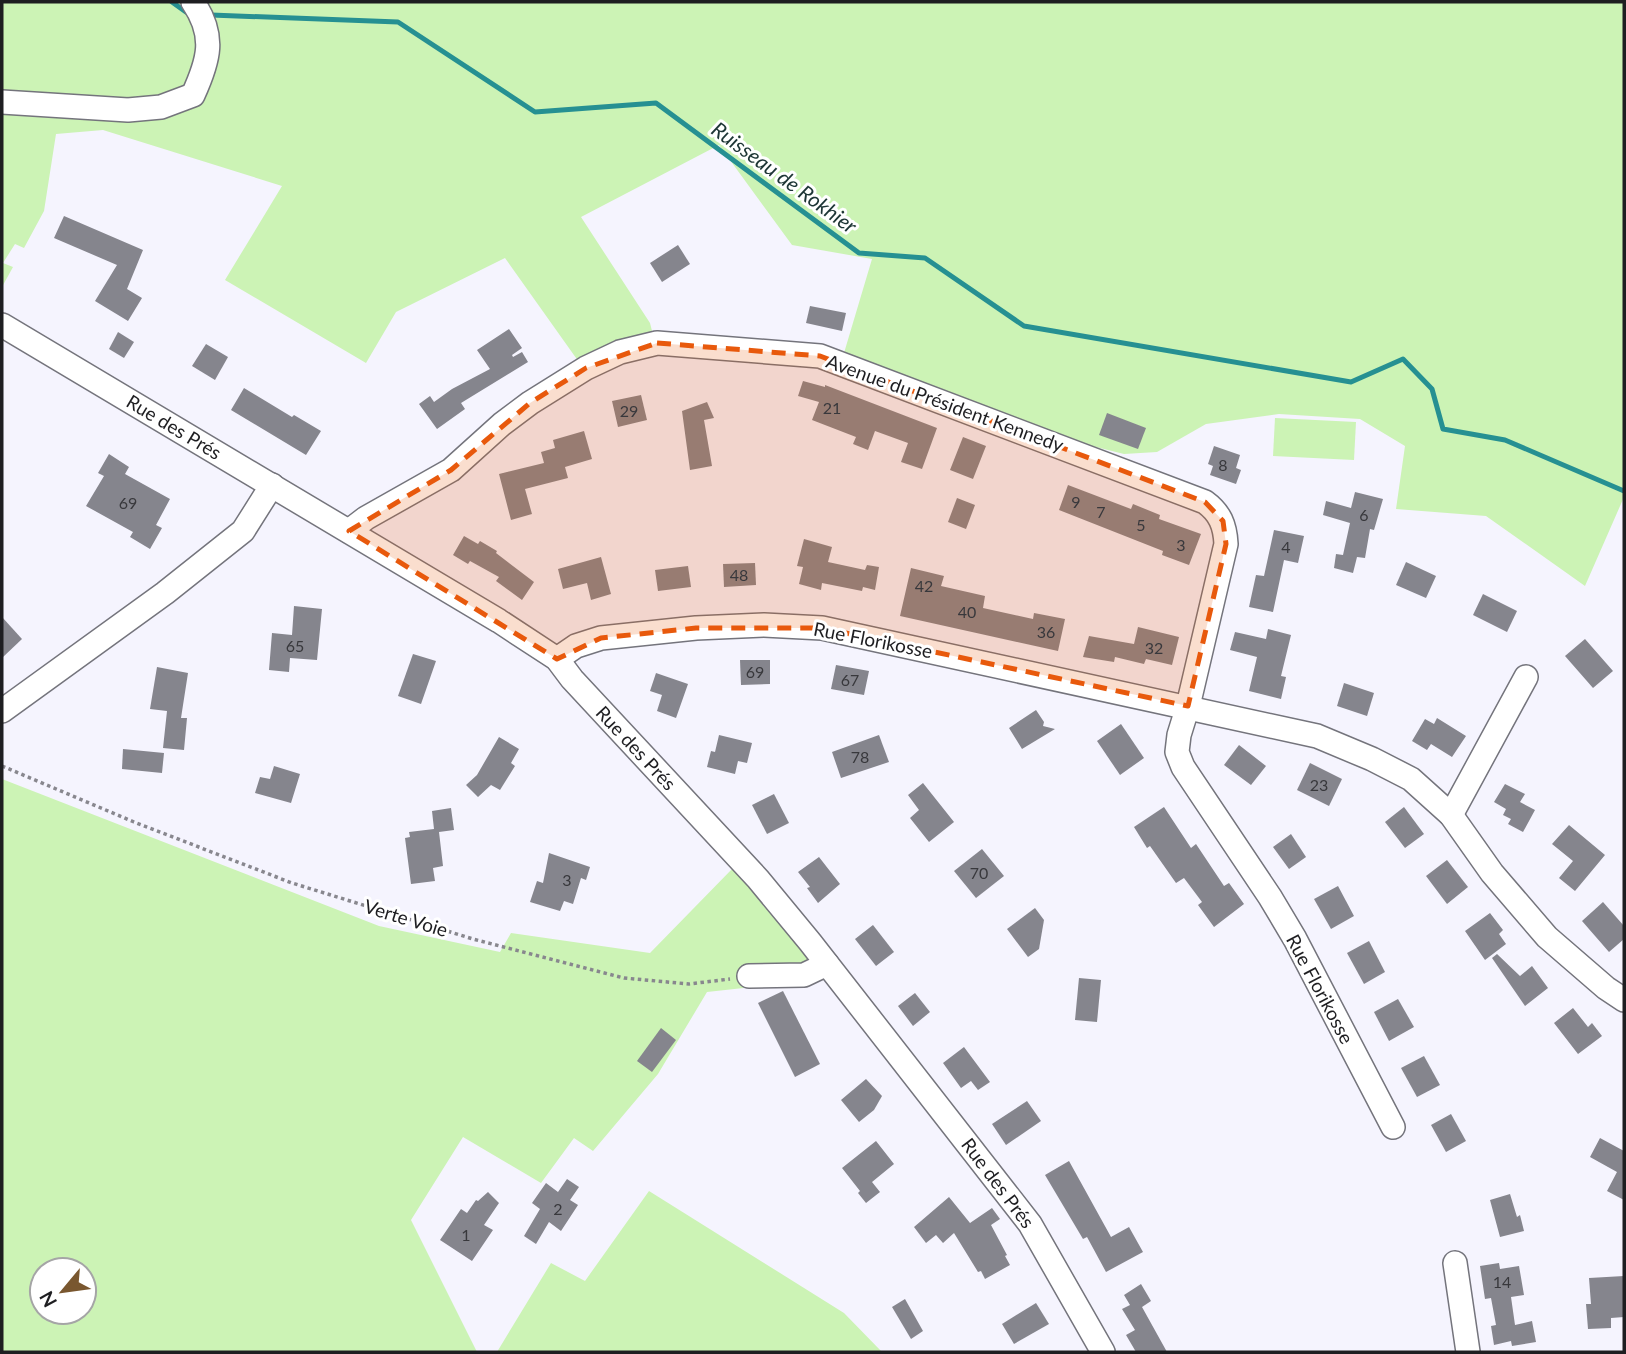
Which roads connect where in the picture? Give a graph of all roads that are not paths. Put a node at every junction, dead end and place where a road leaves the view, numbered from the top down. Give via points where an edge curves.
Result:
1 (194, 2) edge
2 (2, 102) edge
3 (2, 325) edge
4 (272, 485) junction
5 (349, 531) junction
6 (557, 659) junction
7 (1526, 677) dead end
8 (1188, 706) junction
9 (2, 711) edge
10 (1451, 815) junction
11 (827, 964) junction
12 (749, 976) road end
13 (1624, 1000) edge
14 (1393, 1127) dead end
15 (1455, 1263) dead end
16 (1103, 1352) edge
17 (1468, 1352) edge

1 - 2 street via 209,39 206,67 193,96 161,107 128,110
3 - 4 street, Rue des Prés
4 - 5 street, Rue des Prés
4 - 9 street via 243,531
5 - 6 street, Rue des Prés
5 - 8 street, Avenue du Président Kennedy via 451,470 530,403 620,352 657,343 820,356 1214,509 1223,521 1226,544
6 - 8 street, Rue Florikosse via 576,646 601,638 764,625 822,628
6 - 11 street, Rue des Prés via 758,879
7 - 10 street
8 - 10 street, Rue Florikosse via 1317,736 1411,779
8 - 14 street, Rue Florikosse via 1177,752 1183,767 1289,929
10 - 13 street, Rue Florikosse via 1492,873 1547,937
11 - 12 street via 804,975
11 - 16 street, Rue des Prés via 1030,1224
15 - 17 street

